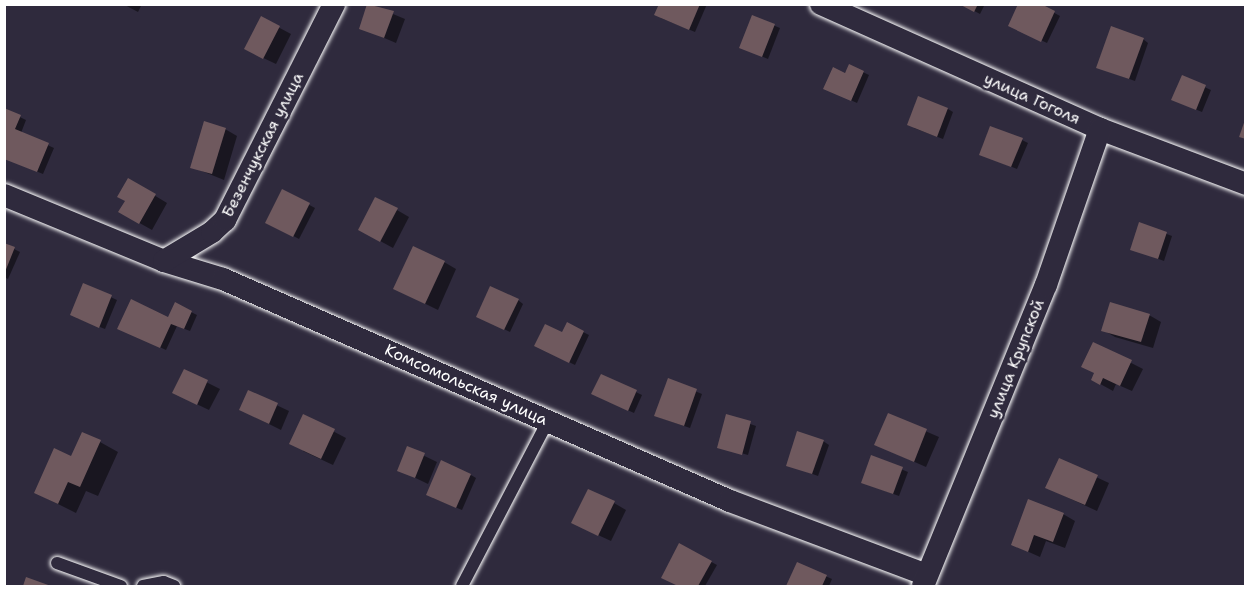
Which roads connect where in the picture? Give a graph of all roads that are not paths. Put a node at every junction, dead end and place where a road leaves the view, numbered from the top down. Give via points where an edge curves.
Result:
1 (334, 4) edge
2 (821, 4) edge
3 (1100, 129) junction
4 (1245, 184) edge
5 (4, 195) edge
6 (164, 261) junction
7 (548, 421) junction
8 (57, 563) dead end
9 (925, 581) edge
10 (121, 586) edge
11 (143, 586) edge
12 (174, 586) edge
13 (462, 586) edge

1 - 6 street, Безенчукская улица via 225,220
2 - 3 street, улица Гоголя
3 - 4 street, улица Гоголя
3 - 9 street, улица Крупской via 1046,285
5 - 6 street, Комсомольская улица
6 - 7 street, Комсомольская улица via 223,279
7 - 9 street, Комсомольская улица
7 - 13 lane
8 - 10 lane
11 - 12 lane via 164,582

